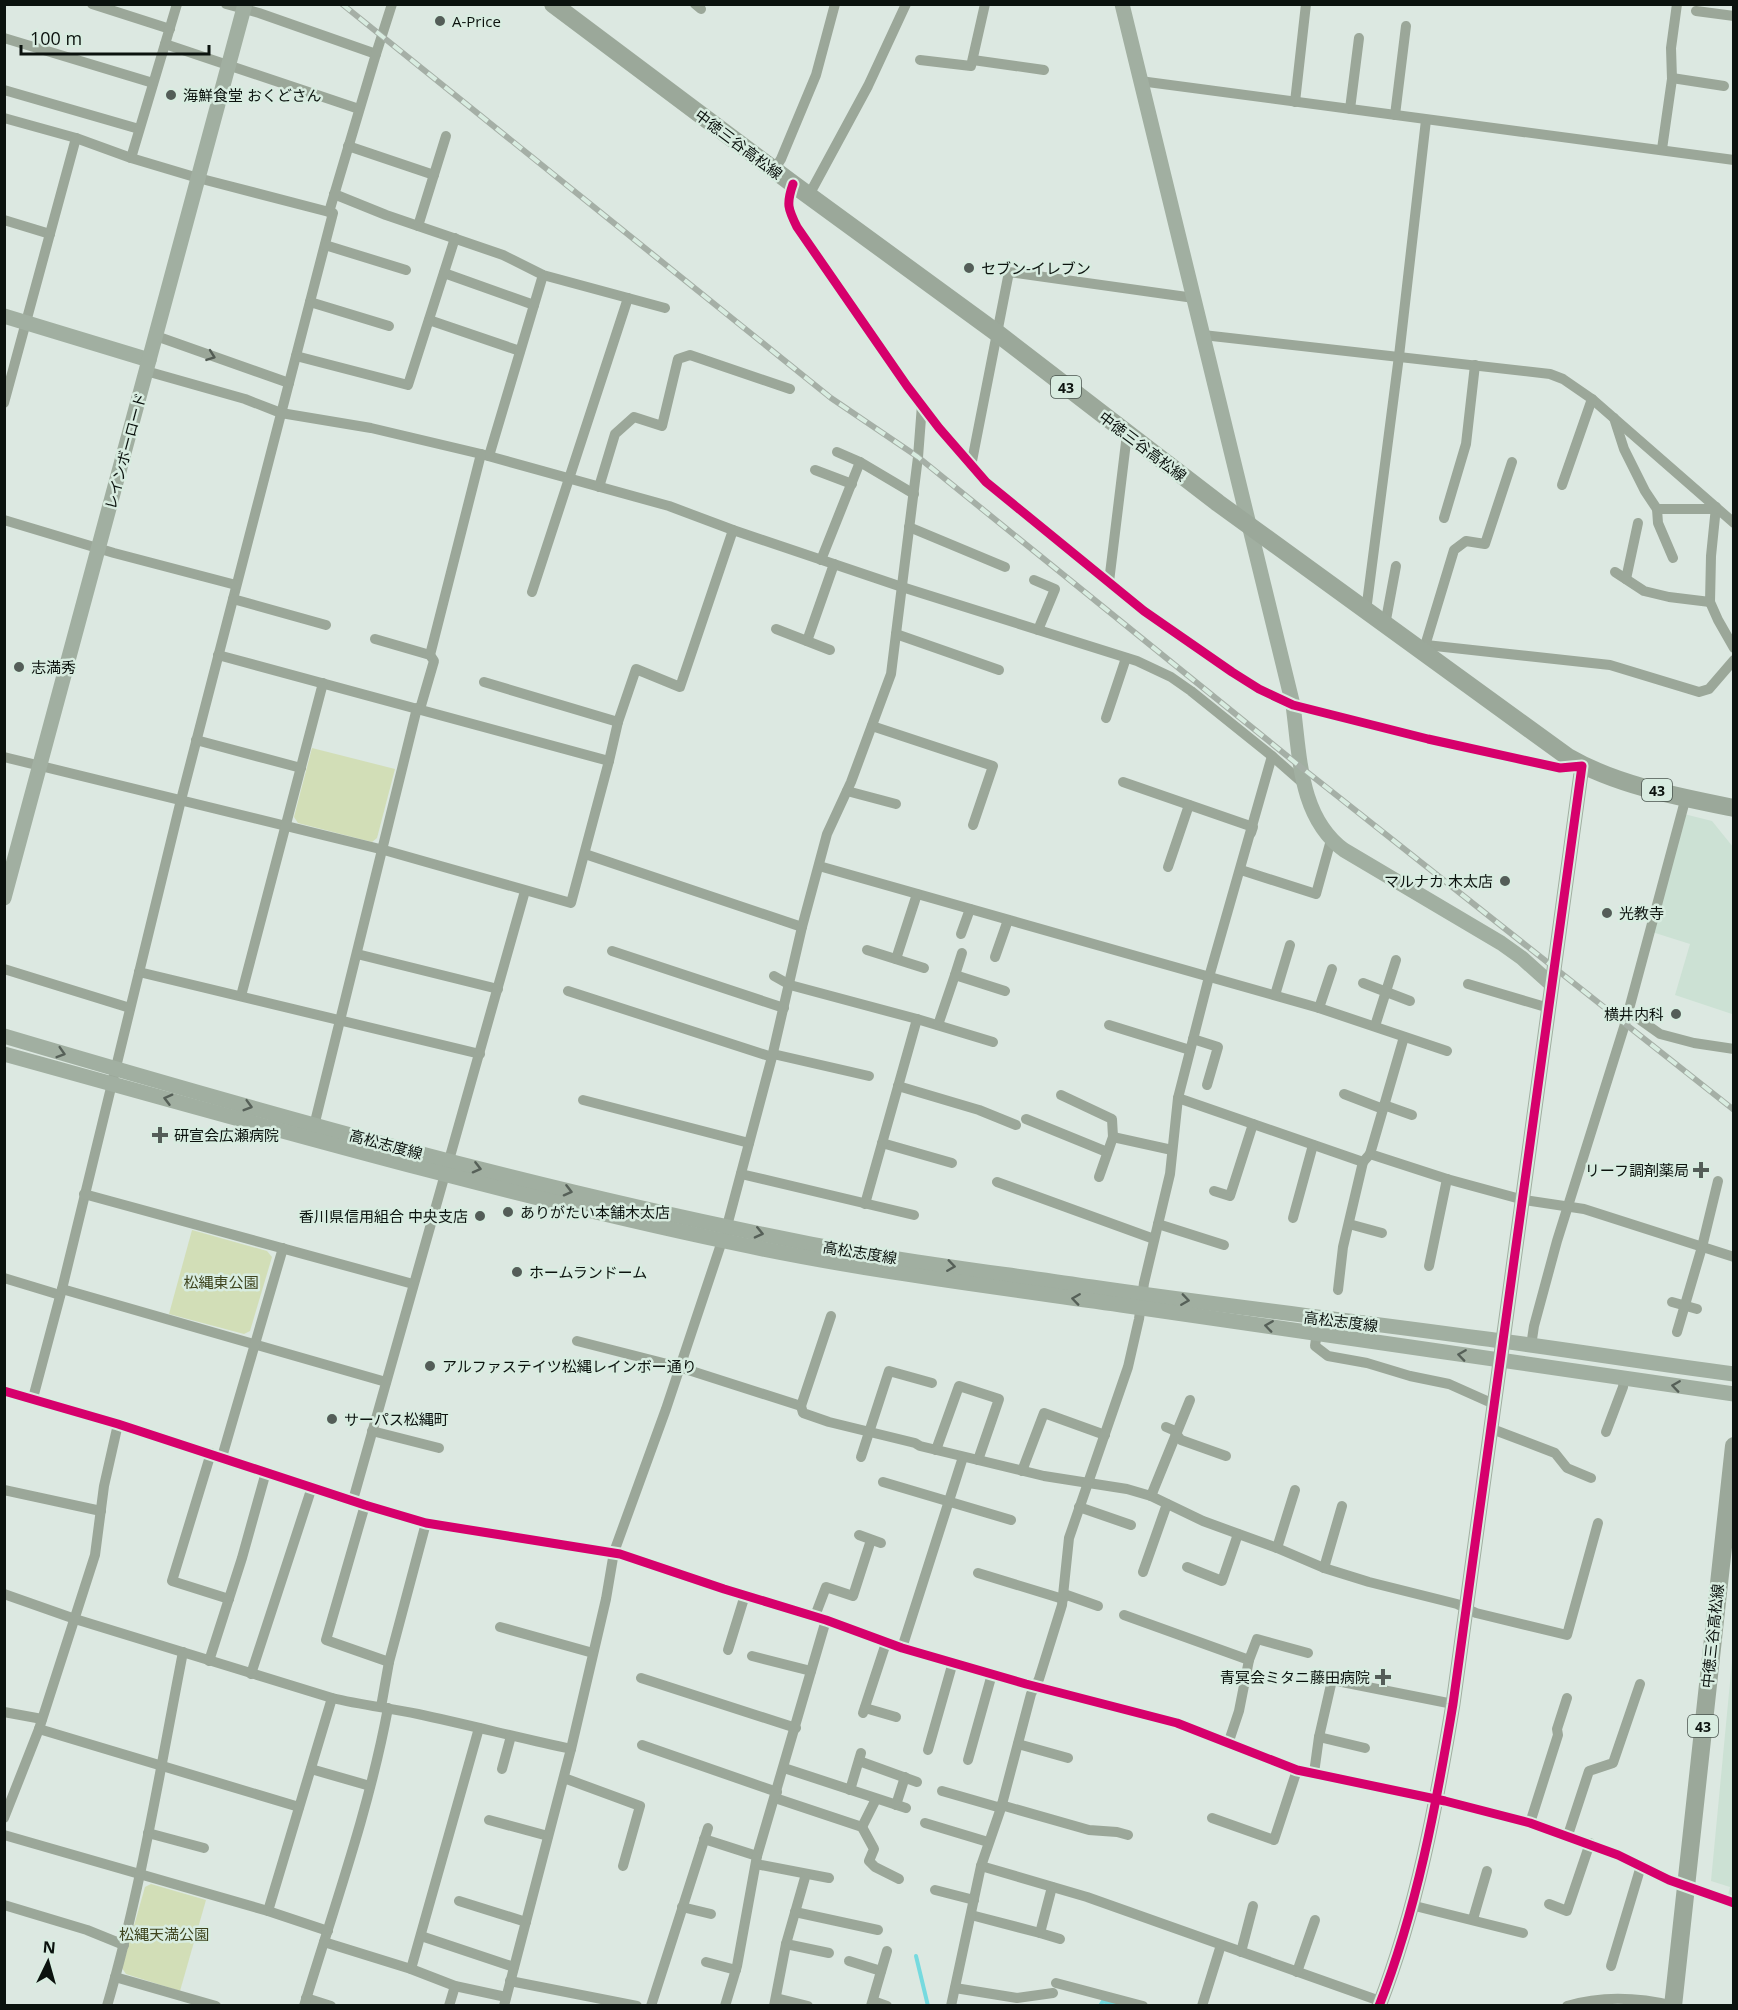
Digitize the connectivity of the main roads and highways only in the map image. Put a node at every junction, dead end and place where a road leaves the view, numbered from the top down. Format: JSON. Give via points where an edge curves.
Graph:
{"nodes":[{"id":1,"x":553,"y":4,"type":"edge"},
{"id":2,"x":1734,"y":808,"type":"edge"},
{"id":3,"x":1734,"y":1446,"type":"edge"},
{"id":4,"x":1731,"y":1485,"type":"edge"},
{"id":5,"x":1674,"y":2005,"type":"edge"}],
"edges":[{"from":1,"to":2,"type":"main road","name":"中徳三谷高松線","number":"43","via":[[997,333],[1218,503],[1568,757],[1582,766],[1641,786]]},
{"from":3,"to":4,"type":"main road","name":"中徳三谷高松線","number":"43"},
{"from":4,"to":5,"type":"main road","name":"中徳三谷高松線","number":"43"}]}
